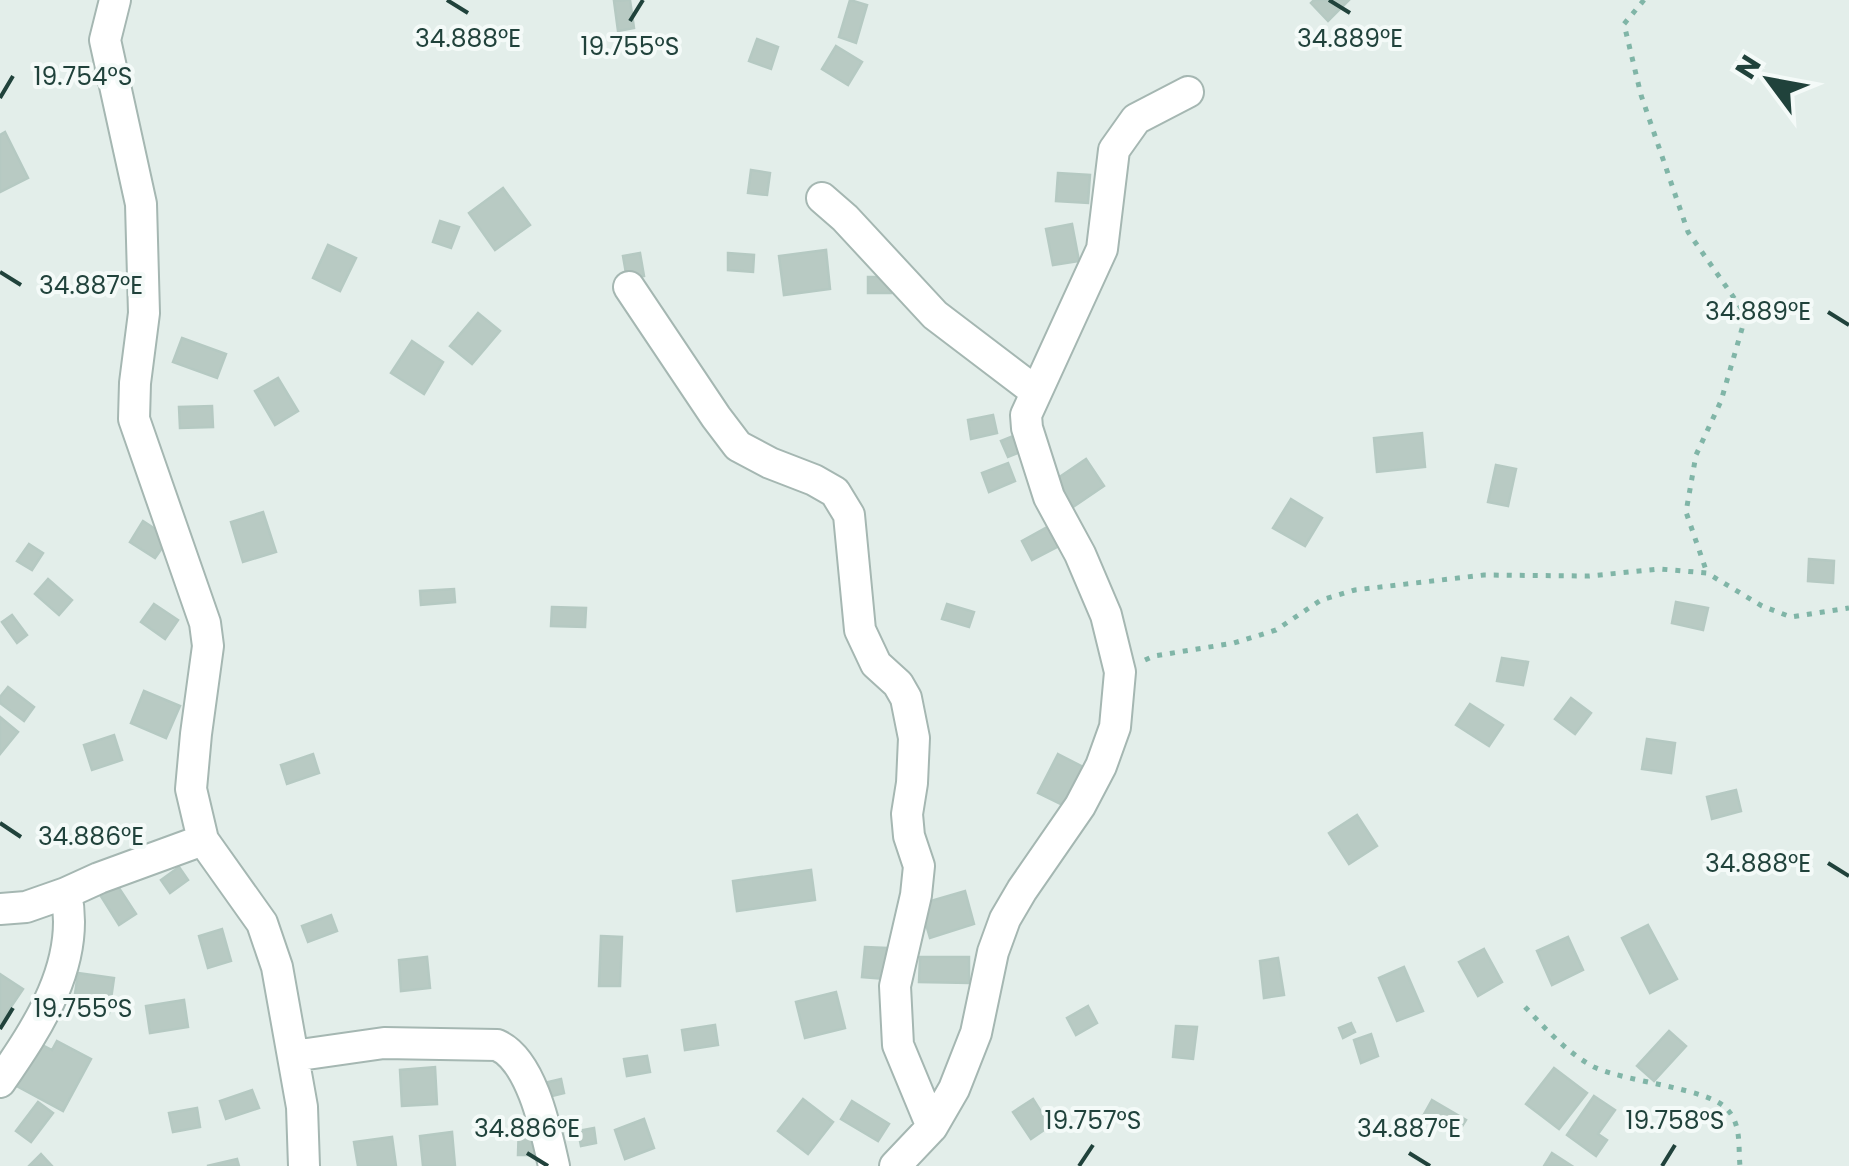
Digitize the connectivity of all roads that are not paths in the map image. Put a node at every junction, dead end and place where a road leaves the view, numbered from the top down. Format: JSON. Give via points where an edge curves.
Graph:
{"nodes":[{"id":1,"x":115,"y":0,"type":"edge"},
{"id":2,"x":1188,"y":92,"type":"dead end"},
{"id":3,"x":822,"y":198,"type":"dead end"},
{"id":4,"x":629,"y":287,"type":"dead end"},
{"id":5,"x":1035,"y":392,"type":"junction"},
{"id":6,"x":203,"y":840,"type":"junction"},
{"id":7,"x":66,"y":893,"type":"junction"},
{"id":8,"x":0,"y":909,"type":"edge"},
{"id":9,"x":293,"y":1056,"type":"junction"},
{"id":10,"x":0,"y":1082,"type":"edge"},
{"id":11,"x":932,"y":1127,"type":"junction"},
{"id":12,"x":304,"y":1166,"type":"edge"},
{"id":13,"x":554,"y":1166,"type":"edge"},
{"id":14,"x":895,"y":1166,"type":"edge"}],
"edges":[{"from":1,"to":6,"type":"street","via":[[105,40],[141,204],[144,313],[134,419],[208,646],[191,790]]},
{"from":2,"to":5,"type":"street","via":[[1136,118],[1114,150],[1102,249]]},
{"from":3,"to":5,"type":"street","via":[[934,315]]},
{"from":4,"to":11,"type":"street","via":[[738,446],[835,492],[849,515],[860,630],[876,664],[906,698],[914,738],[907,814],[919,866],[895,986],[898,1045]]},
{"from":5,"to":11,"type":"street","via":[[1026,428],[1049,497],[1106,615],[1120,672],[1115,727],[1080,806],[1005,919],[976,1033]]},
{"from":6,"to":7,"type":"street"},
{"from":6,"to":9,"type":"street","via":[[262,923]]},
{"from":7,"to":8,"type":"street"},
{"from":7,"to":10,"type":"street","via":[[65,959],[48,1008]]},
{"from":9,"to":12,"type":"street"},
{"from":9,"to":13,"type":"street","via":[[384,1043],[497,1045],[516,1059],[533,1093]]},
{"from":11,"to":14,"type":"street"}]}
